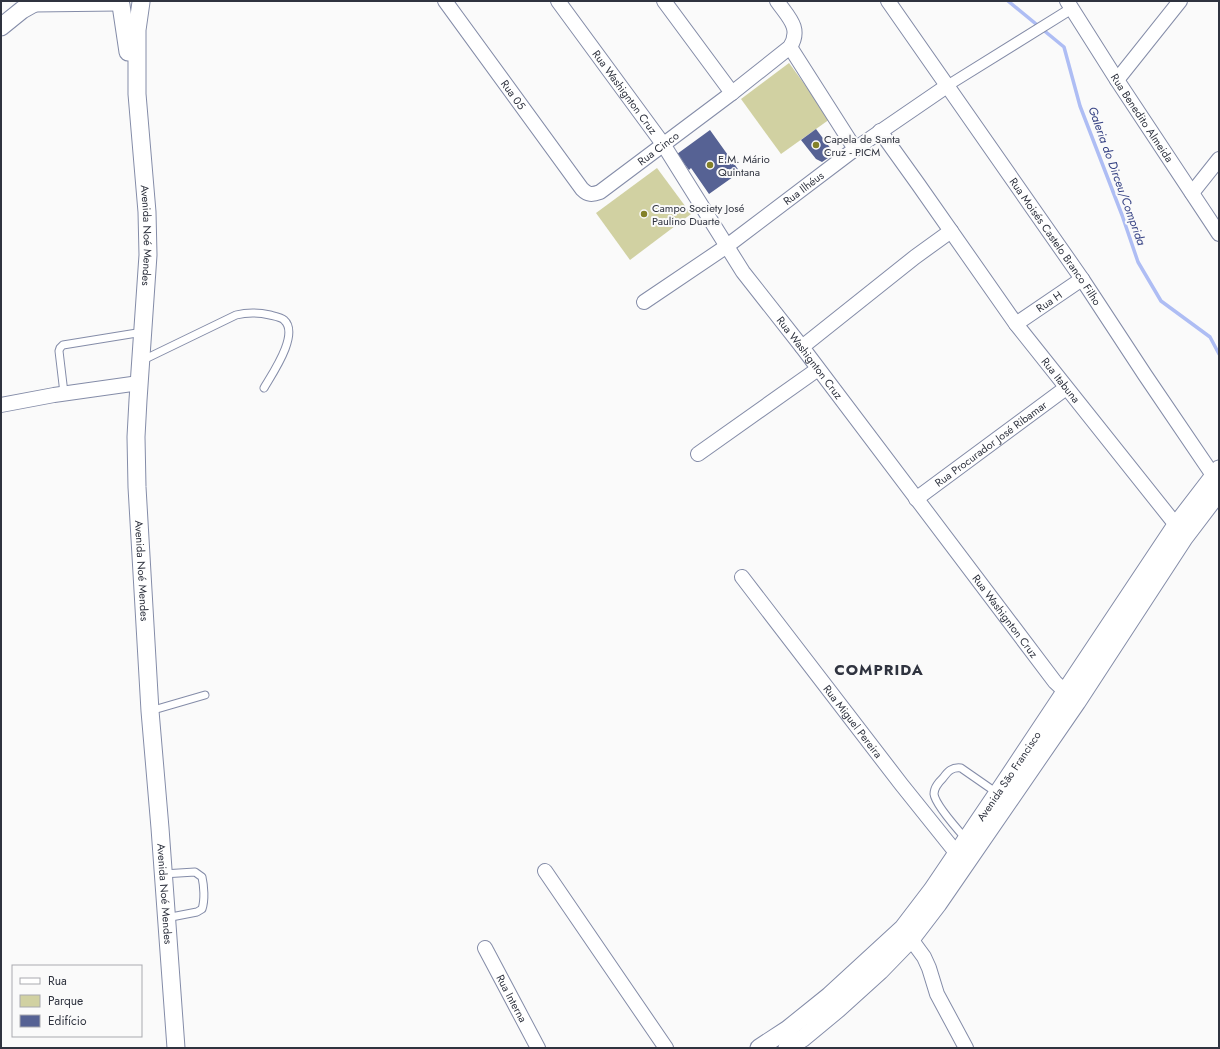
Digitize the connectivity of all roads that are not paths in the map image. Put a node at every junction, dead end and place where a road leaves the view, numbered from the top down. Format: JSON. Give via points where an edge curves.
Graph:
{"nodes":[{"id":1,"x":445,"y":1,"type":"edge"},
{"id":2,"x":558,"y":1,"type":"edge"},
{"id":3,"x":664,"y":1,"type":"edge"},
{"id":4,"x":777,"y":1,"type":"edge"},
{"id":5,"x":888,"y":1,"type":"edge"},
{"id":6,"x":1180,"y":1,"type":"edge"},
{"id":7,"x":43,"y":2,"type":"edge"},
{"id":8,"x":142,"y":2,"type":"edge"},
{"id":9,"x":119,"y":3,"type":"edge"},
{"id":10,"x":1066,"y":6,"type":"edge"},
{"id":11,"x":1,"y":27,"type":"edge"},
{"id":12,"x":790,"y":47,"type":"junction"},
{"id":13,"x":1117,"y":80,"type":"junction"},
{"id":14,"x":947,"y":86,"type":"junction"},
{"id":15,"x":732,"y":93,"type":"junction"},
{"id":16,"x":137,"y":94,"type":"junction"},
{"id":17,"x":880,"y":132,"type":"junction"},
{"id":18,"x":664,"y":144,"type":"junction"},
{"id":19,"x":855,"y":149,"type":"junction"},
{"id":20,"x":1219,"y":159,"type":"edge"},
{"id":21,"x":582,"y":189,"type":"joint"},
{"id":22,"x":1192,"y":193,"type":"junction"},
{"id":23,"x":951,"y":231,"type":"junction"},
{"id":24,"x":1219,"y":234,"type":"edge"},
{"id":25,"x":727,"y":246,"type":"junction"},
{"id":26,"x":1082,"y":279,"type":"junction"},
{"id":27,"x":644,"y":302,"type":"dead end"},
{"id":28,"x":1016,"y":324,"type":"junction"},
{"id":29,"x":143,"y":332,"type":"junction"},
{"id":30,"x":802,"y":347,"type":"junction"},
{"id":31,"x":141,"y":362,"type":"junction"},
{"id":32,"x":818,"y":369,"type":"junction"},
{"id":33,"x":139,"y":383,"type":"junction"},
{"id":34,"x":264,"y":388,"type":"dead end"},
{"id":35,"x":1066,"y":388,"type":"junction"},
{"id":36,"x":64,"y":394,"type":"junction"},
{"id":37,"x":1,"y":405,"type":"edge"},
{"id":38,"x":698,"y":454,"type":"dead end"},
{"id":39,"x":1217,"y":477,"type":"edge"},
{"id":40,"x":1219,"y":492,"type":"edge"},
{"id":41,"x":916,"y":499,"type":"junction"},
{"id":42,"x":1176,"y":525,"type":"junction"},
{"id":43,"x":742,"y":577,"type":"dead end"},
{"id":44,"x":205,"y":695,"type":"dead end"},
{"id":45,"x":1071,"y":697,"type":"junction"},
{"id":46,"x":150,"y":711,"type":"junction"},
{"id":47,"x":1005,"y":790,"type":"junction"},
{"id":48,"x":966,"y":839,"type":"junction"},
{"id":49,"x":961,"y":859,"type":"junction"},
{"id":50,"x":545,"y":871,"type":"dead end"},
{"id":51,"x":163,"y":874,"type":"junction"},
{"id":52,"x":166,"y":918,"type":"junction"},
{"id":53,"x":907,"y":933,"type":"junction"},
{"id":54,"x":485,"y":948,"type":"dead end"},
{"id":55,"x":176,"y":1048,"type":"edge"},
{"id":56,"x":538,"y":1048,"type":"edge"},
{"id":57,"x":666,"y":1048,"type":"edge"},
{"id":58,"x":759,"y":1048,"type":"edge"},
{"id":59,"x":787,"y":1048,"type":"edge"},
{"id":60,"x":966,"y":1048,"type":"edge"}],
"edges":[{"from":1,"to":21,"type":"street","name":"Rua 05"},
{"from":2,"to":18,"type":"street","name":"Rua Washignton Cruz"},
{"from":3,"to":15,"type":"street"},
{"from":4,"to":12,"type":"street","via":[[793,24],[796,34]]},
{"from":5,"to":14,"type":"street","name":"Rua Moisés Castelo Branco Filho"},
{"from":6,"to":13,"type":"street"},
{"from":7,"to":9,"type":"street"},
{"from":7,"to":11,"type":"street","via":[[11,18]]},
{"from":8,"to":9,"type":"street","via":[[132,7]]},
{"from":8,"to":16,"type":"street","name":"Avenida Noé Mendes","via":[[137,30]]},
{"from":9,"to":16,"type":"street","name":"Avenida Noé Mendes","via":[[130,73]]},
{"from":10,"to":13,"type":"street","name":"Rua Benedito Almeida"},
{"from":10,"to":14,"type":"street","name":"Rua Ilhéus","via":[[1045,24]]},
{"from":12,"to":15,"type":"street","name":"Rua Cinco"},
{"from":12,"to":19,"type":"street"},
{"from":13,"to":22,"type":"street","name":"Rua Benedito Almeida"},
{"from":14,"to":17,"type":"street","name":"Rua Ilhéus"},
{"from":14,"to":26,"type":"street","name":"Rua Moisés Castelo Branco Filho"},
{"from":15,"to":18,"type":"street","name":"Rua Cinco"},
{"from":16,"to":29,"type":"street","name":"Avenida Noé Mendes","via":[[147,212]]},
{"from":17,"to":19,"type":"street","name":"Rua Ilhéus"},
{"from":17,"to":23,"type":"street","name":"Rua Itabuna"},
{"from":18,"to":21,"type":"street","name":"Rua Cinco","via":[[600,192],[589,194]]},
{"from":18,"to":25,"type":"street","name":"Rua Washignton Cruz"},
{"from":19,"to":25,"type":"street","name":"Rua Ilhéus"},
{"from":20,"to":22,"type":"street"},
{"from":22,"to":24,"type":"street","name":"Rua Benedito Almeida"},
{"from":23,"to":28,"type":"street","name":"Rua Itabuna"},
{"from":23,"to":30,"type":"street"},
{"from":25,"to":27,"type":"street","name":"Rua Ilhéus"},
{"from":25,"to":30,"type":"street","name":"Rua Washignton Cruz","via":[[743,272]]},
{"from":26,"to":28,"type":"street","name":"Rua H"},
{"from":26,"to":39,"type":"street","name":"Rua Moisés Castelo Branco Filho","via":[[1144,375]]},
{"from":28,"to":35,"type":"street","name":"Rua Itabuna"},
{"from":29,"to":31,"type":"street","name":"Avenida Noé Mendes"},
{"from":29,"to":36,"type":"lane","via":[[63,345],[59,351]]},
{"from":30,"to":32,"type":"street","name":"Rua Washignton Cruz"},
{"from":31,"to":33,"type":"street","name":"Avenida Noé Mendes"},
{"from":31,"to":34,"type":"lane","via":[[236,315],[256,312],[284,319],[289,327],[286,348]]},
{"from":32,"to":38,"type":"street"},
{"from":32,"to":41,"type":"street","name":"Rua Washignton Cruz"},
{"from":33,"to":36,"type":"street"},
{"from":33,"to":46,"type":"street","name":"Avenida Noé Mendes","via":[[137,487]]},
{"from":35,"to":41,"type":"street","name":"Rua Procurador José Ribamar"},
{"from":35,"to":42,"type":"street","name":"Rua Itabuna"},
{"from":36,"to":37,"type":"street"},
{"from":39,"to":42,"type":"street","name":"Avenida São Francisco"},
{"from":40,"to":45,"type":"street","name":"Avenida São Francisco"},
{"from":41,"to":45,"type":"street","name":"Rua Washignton Cruz","via":[[1055,682]]},
{"from":42,"to":45,"type":"street","name":"Avenida São Francisco"},
{"from":43,"to":49,"type":"street","name":"Rua Miguel Pereira"},
{"from":44,"to":46,"type":"lane"},
{"from":45,"to":47,"type":"street","name":"Avenida São Francisco"},
{"from":46,"to":51,"type":"street","name":"Avenida Noé Mendes"},
{"from":47,"to":48,"type":"street","name":"Avenida São Francisco"},
{"from":47,"to":48,"type":"lane","via":[[955,767],[936,786],[936,801]]},
{"from":47,"to":49,"type":"street","name":"Avenida São Francisco"},
{"from":48,"to":49,"type":"street","name":"Avenida São Francisco"},
{"from":49,"to":53,"type":"street","name":"Avenida São Francisco","via":[[932,890]]},
{"from":50,"to":57,"type":"street"},
{"from":51,"to":52,"type":"street","name":"Avenida Noé Mendes"},
{"from":51,"to":52,"type":"lane","via":[[195,872],[202,877],[203,882],[202,909]]},
{"from":52,"to":55,"type":"street","name":"Avenida Noé Mendes"},
{"from":53,"to":58,"type":"street","name":"Avenida São Francisco","via":[[788,1029]]},
{"from":53,"to":59,"type":"street","name":"Avenida São Francisco","via":[[880,972],[803,1038]]},
{"from":53,"to":60,"type":"street","via":[[924,956],[937,994]]},
{"from":54,"to":56,"type":"street","name":"Rua Interna"}]}
